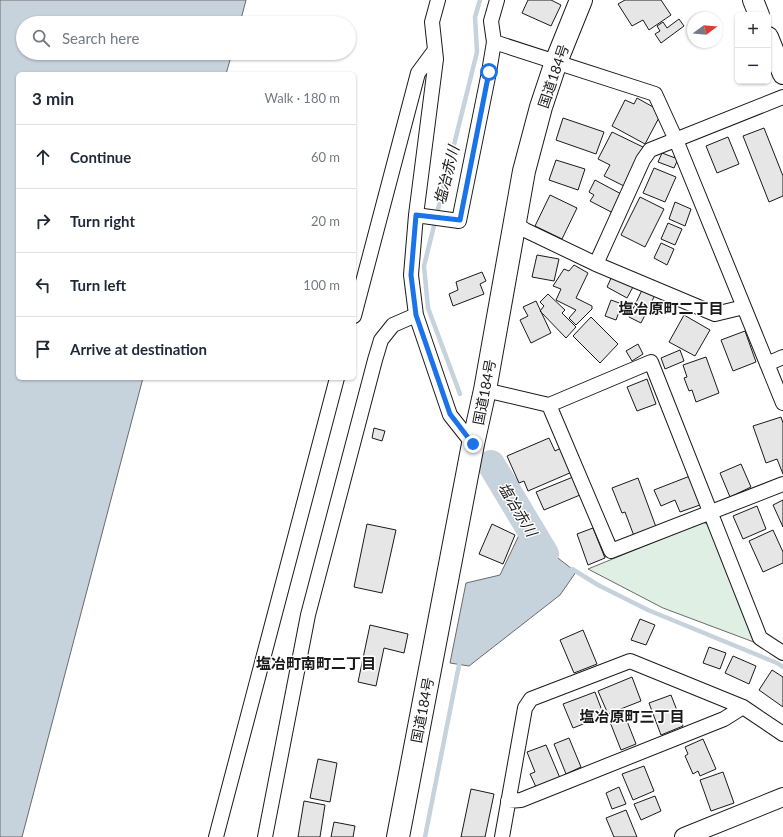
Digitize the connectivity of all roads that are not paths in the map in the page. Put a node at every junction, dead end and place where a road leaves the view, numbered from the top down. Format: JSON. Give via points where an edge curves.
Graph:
{"nodes":[{"id":1,"x":438,"y":0,"type":"edge"},
{"id":2,"x":497,"y":0,"type":"edge"},
{"id":3,"x":582,"y":0,"type":"edge"},
{"id":4,"x":753,"y":0,"type":"edge"},
{"id":5,"x":758,"y":12,"type":"edge"},
{"id":6,"x":494,"y":42,"type":"junction"},
{"id":7,"x":771,"y":44,"type":"edge"},
{"id":8,"x":435,"y":50,"type":"junction"},
{"id":9,"x":556,"y":62,"type":"junction"},
{"id":10,"x":783,"y":74,"type":"edge"},
{"id":11,"x":783,"y":97,"type":"edge"},
{"id":12,"x":676,"y":140,"type":"junction"},
{"id":13,"x":423,"y":216,"type":"junction"},
{"id":14,"x":514,"y":223,"type":"junction"},
{"id":15,"x":596,"y":264,"type":"junction"},
{"id":16,"x":744,"y":307,"type":"junction"},
{"id":17,"x":356,"y":308,"type":"edge"},
{"id":18,"x":416,"y":315,"type":"junction"},
{"id":19,"x":783,"y":357,"type":"edge"},
{"id":20,"x":767,"y":364,"type":"junction"},
{"id":21,"x":337,"y":380,"type":"edge"},
{"id":22,"x":485,"y":390,"type":"junction"},
{"id":23,"x":783,"y":403,"type":"edge"},
{"id":24,"x":549,"y":405,"type":"junction"},
{"id":25,"x":473,"y":444,"type":"junction"},
{"id":26,"x":783,"y":484,"type":"edge"},
{"id":27,"x":710,"y":512,"type":"junction"},
{"id":28,"x":783,"y":653,"type":"edge"},
{"id":29,"x":743,"y":707,"type":"junction"},
{"id":30,"x":783,"y":734,"type":"edge"},
{"id":31,"x":783,"y":797,"type":"edge"},
{"id":32,"x":508,"y":801,"type":"junction"},
{"id":33,"x":216,"y":837,"type":"edge"},
{"id":34,"x":265,"y":837,"type":"edge"},
{"id":35,"x":398,"y":837,"type":"edge"},
{"id":36,"x":502,"y":837,"type":"edge"},
{"id":37,"x":684,"y":837,"type":"edge"}],
"edges":[{"from":1,"to":8,"type":"street","via":[[432,22]]},
{"from":2,"to":6,"type":"street","via":[[491,21]]},
{"from":3,"to":9,"type":"highway","name":"国道184号"},
{"from":4,"to":5,"type":"main road"},
{"from":6,"to":9,"type":"street"},
{"from":6,"to":13,"type":"street","via":[[460,220]]},
{"from":7,"to":10,"type":"main road"},
{"from":8,"to":13,"type":"street"},
{"from":8,"to":17,"type":"street","via":[[418,73]]},
{"from":9,"to":12,"type":"street","via":[[655,94]]},
{"from":9,"to":14,"type":"highway","name":"国道184号","via":[[524,171]]},
{"from":11,"to":12,"type":"street"},
{"from":12,"to":15,"type":"street","via":[[650,150],[643,160]]},
{"from":12,"to":16,"type":"street"},
{"from":13,"to":18,"type":"street","via":[[411,275]]},
{"from":14,"to":15,"type":"street"},
{"from":14,"to":22,"type":"highway","name":"国道184号"},
{"from":15,"to":16,"type":"street","via":[[715,314]]},
{"from":16,"to":20,"type":"street"},
{"from":18,"to":25,"type":"street","via":[[450,414]]},
{"from":18,"to":34,"type":"street","via":[[393,325],[381,340],[375,360],[308,615]]},
{"from":19,"to":20,"type":"street"},
{"from":20,"to":23,"type":"street"},
{"from":21,"to":33,"type":"street"},
{"from":22,"to":24,"type":"street"},
{"from":22,"to":25,"type":"highway","name":"国道184号"},
{"from":24,"to":27,"type":"street","via":[[611,551]]},
{"from":24,"to":27,"type":"street","via":[[651,362]]},
{"from":25,"to":35,"type":"highway","name":"国道184号"},
{"from":26,"to":27,"type":"street"},
{"from":27,"to":28,"type":"street","via":[[760,638]]},
{"from":29,"to":30,"type":"street"},
{"from":29,"to":32,"type":"street","via":[[724,719],[521,800]]},
{"from":29,"to":32,"type":"street","via":[[630,661],[531,700],[525,708]]},
{"from":31,"to":37,"type":"street"},
{"from":32,"to":36,"type":"street"}]}
